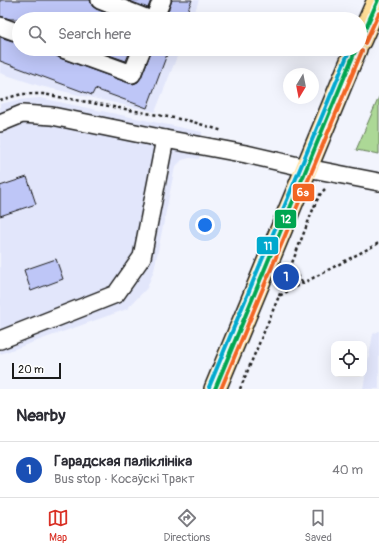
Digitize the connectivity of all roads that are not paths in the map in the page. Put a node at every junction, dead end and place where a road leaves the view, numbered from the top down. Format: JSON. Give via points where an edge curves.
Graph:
{"nodes":[{"id":1,"x":100,"y":0,"type":"edge"},
{"id":2,"x":162,"y":0,"type":"edge"},
{"id":3,"x":378,"y":0,"type":"edge"},
{"id":4,"x":130,"y":12,"type":"edge"},
{"id":5,"x":157,"y":12,"type":"edge"},
{"id":6,"x":367,"y":24,"type":"edge"},
{"id":7,"x":0,"y":26,"type":"edge"},
{"id":8,"x":12,"y":30,"type":"edge"},
{"id":9,"x":82,"y":56,"type":"edge"},
{"id":10,"x":139,"y":56,"type":"edge"},
{"id":11,"x":353,"y":56,"type":"edge"},
{"id":12,"x":0,"y":123,"type":"edge"},
{"id":13,"x":164,"y":139,"type":"junction"},
{"id":14,"x":307,"y":168,"type":"junction"},
{"id":15,"x":379,"y":182,"type":"edge"},
{"id":16,"x":0,"y":340,"type":"edge"},
{"id":17,"x":215,"y":389,"type":"edge"}],
"edges":[{"from":1,"to":4,"type":"street"},
{"from":2,"to":5,"type":"street"},
{"from":3,"to":6,"type":"main road"},
{"from":7,"to":8,"type":"street"},
{"from":9,"to":10,"type":"street","via":[[132,74]]},
{"from":11,"to":14,"type":"main road"},
{"from":12,"to":13,"type":"street","via":[[22,114],[52,116]]},
{"from":13,"to":14,"type":"street"},
{"from":13,"to":16,"type":"street","via":[[142,257],[116,294]]},
{"from":14,"to":15,"type":"street"},
{"from":14,"to":17,"type":"main road"}]}
